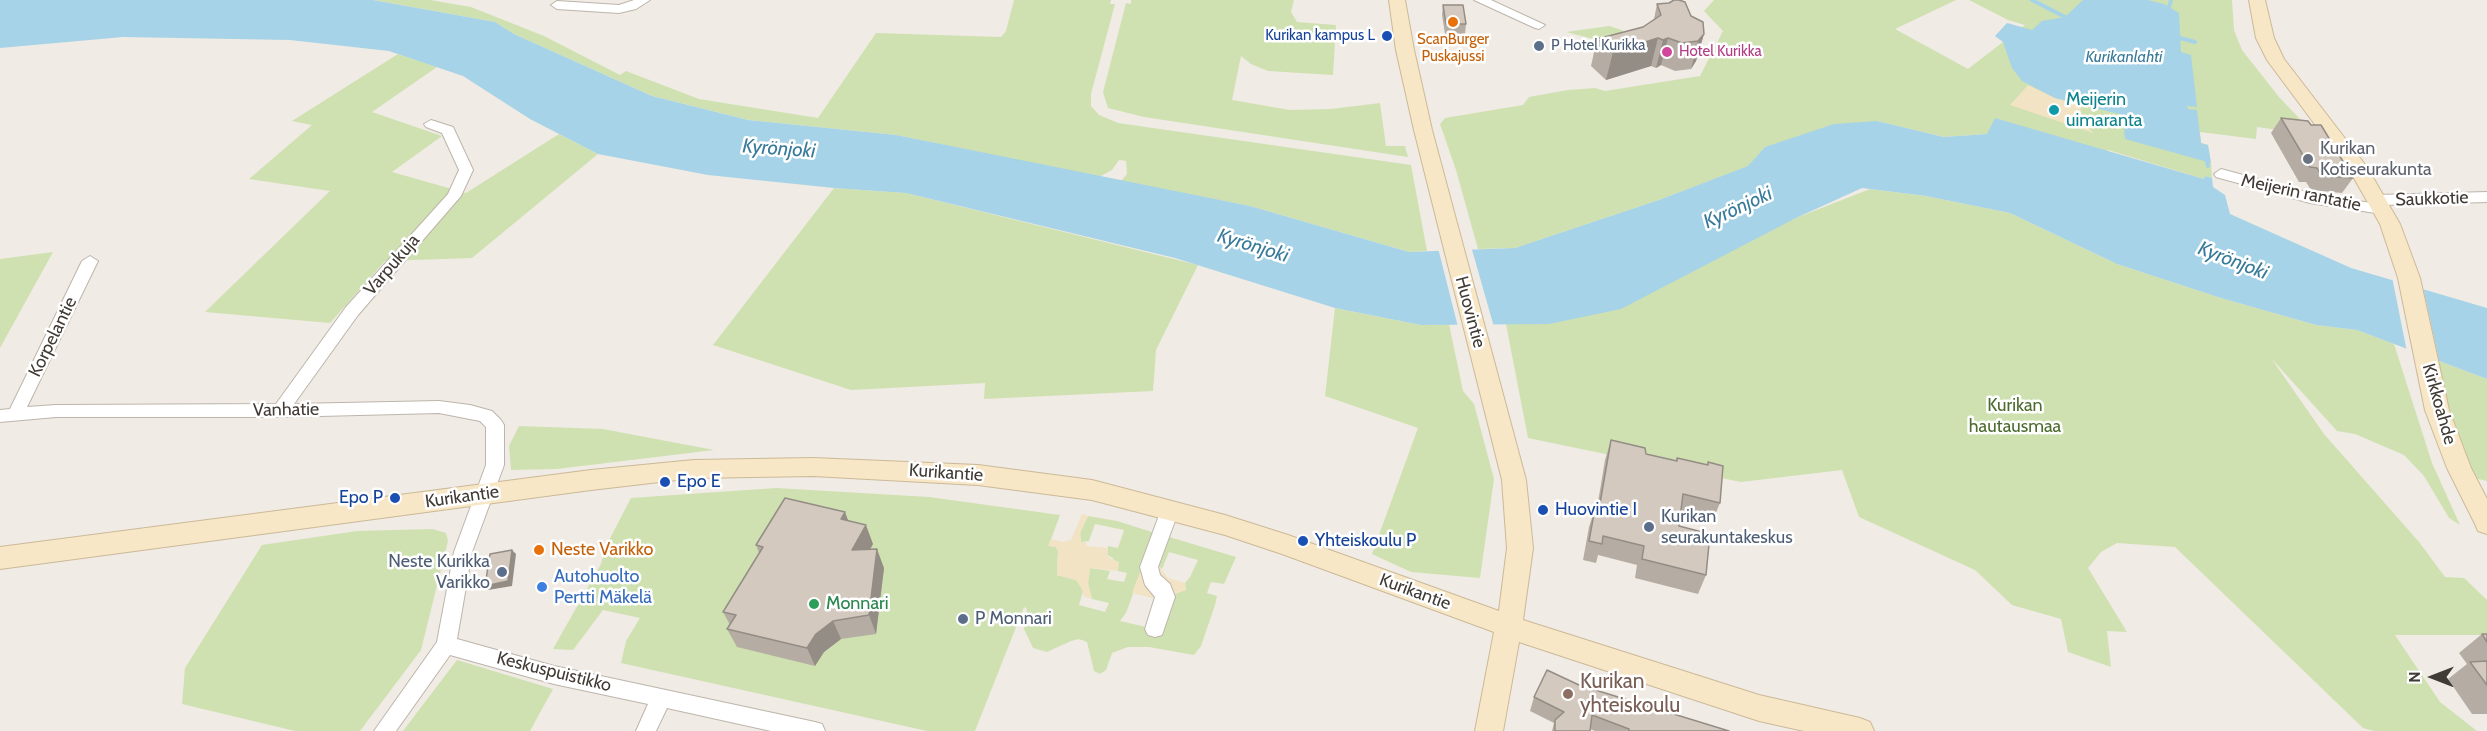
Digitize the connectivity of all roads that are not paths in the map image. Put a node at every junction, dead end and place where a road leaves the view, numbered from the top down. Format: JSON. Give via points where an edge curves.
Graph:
{"nodes":[{"id":1,"x":644,"y":0,"type":"edge"},
{"id":2,"x":1397,"y":0,"type":"edge"},
{"id":3,"x":1480,"y":0,"type":"edge"},
{"id":4,"x":2257,"y":0,"type":"edge"},
{"id":5,"x":557,"y":4,"type":"dead end"},
{"id":6,"x":1539,"y":25,"type":"dead end"},
{"id":7,"x":431,"y":124,"type":"dead end"},
{"id":8,"x":2221,"y":174,"type":"dead end"},
{"id":9,"x":2487,"y":197,"type":"edge"},
{"id":10,"x":2380,"y":204,"type":"junction"},
{"id":11,"x":90,"y":261,"type":"dead end"},
{"id":12,"x":280,"y":411,"type":"junction"},
{"id":13,"x":8,"y":414,"type":"edge"},
{"id":14,"x":483,"y":495,"type":"junction"},
{"id":15,"x":1170,"y":510,"type":"junction"},
{"id":16,"x":2487,"y":524,"type":"edge"},
{"id":17,"x":0,"y":558,"type":"edge"},
{"id":18,"x":1509,"y":626,"type":"junction"},
{"id":19,"x":1155,"y":629,"type":"dead end"},
{"id":20,"x":446,"y":645,"type":"junction"},
{"id":21,"x":661,"y":698,"type":"junction"},
{"id":22,"x":384,"y":731,"type":"edge"},
{"id":23,"x":646,"y":731,"type":"edge"},
{"id":24,"x":815,"y":731,"type":"edge"},
{"id":25,"x":1489,"y":731,"type":"edge"},
{"id":26,"x":1860,"y":731,"type":"edge"}],
"edges":[{"from":1,"to":5,"type":"street","via":[[619,9]]},
{"from":2,"to":18,"type":"main road","name":"Huovintie","via":[[1423,130],[1514,480],[1520,548]]},
{"from":3,"to":6,"type":"street"},
{"from":4,"to":10,"type":"main road","name":"Kirkkoahde","via":[[2265,38],[2276,60],[2360,171]]},
{"from":7,"to":12,"type":"street","name":"Varpukuja","via":[[448,130],[466,170],[454,196],[352,311]]},
{"from":8,"to":10,"type":"street","name":"Meijerin rantatie","via":[[2310,198]]},
{"from":9,"to":10,"type":"street","name":"Saukkotie"},
{"from":10,"to":16,"type":"main road","name":"Kirkkoahde","via":[[2409,278],[2437,410]]},
{"from":11,"to":13,"type":"street","name":"Korpelantie"},
{"from":12,"to":13,"type":"street","name":"Vanhatie"},
{"from":12,"to":14,"type":"street","name":"Vanhatie","via":[[439,407],[486,416],[495,425],[496,443],[495,465]]},
{"from":14,"to":15,"type":"main road","name":"Kurikantie","via":[[694,469],[813,467],[921,471],[1040,482],[1116,495]]},
{"from":14,"to":17,"type":"main road","name":"Kurikantie"},
{"from":14,"to":20,"type":"street","via":[[463,552]]},
{"from":15,"to":18,"type":"main road","name":"Kurikantie","via":[[1288,545]]},
{"from":15,"to":19,"type":"street","via":[[1149,567],[1165,597]]},
{"from":18,"to":25,"type":"main road","name":"Huovintie"},
{"from":18,"to":26,"type":"main road","name":"Kurikantie","via":[[1759,708]]},
{"from":20,"to":21,"type":"street","name":"Keskuspuistikko","via":[[554,675]]},
{"from":20,"to":22,"type":"street"},
{"from":21,"to":23,"type":"street"},
{"from":21,"to":24,"type":"street","name":"Keskuspuistikko"}]}
